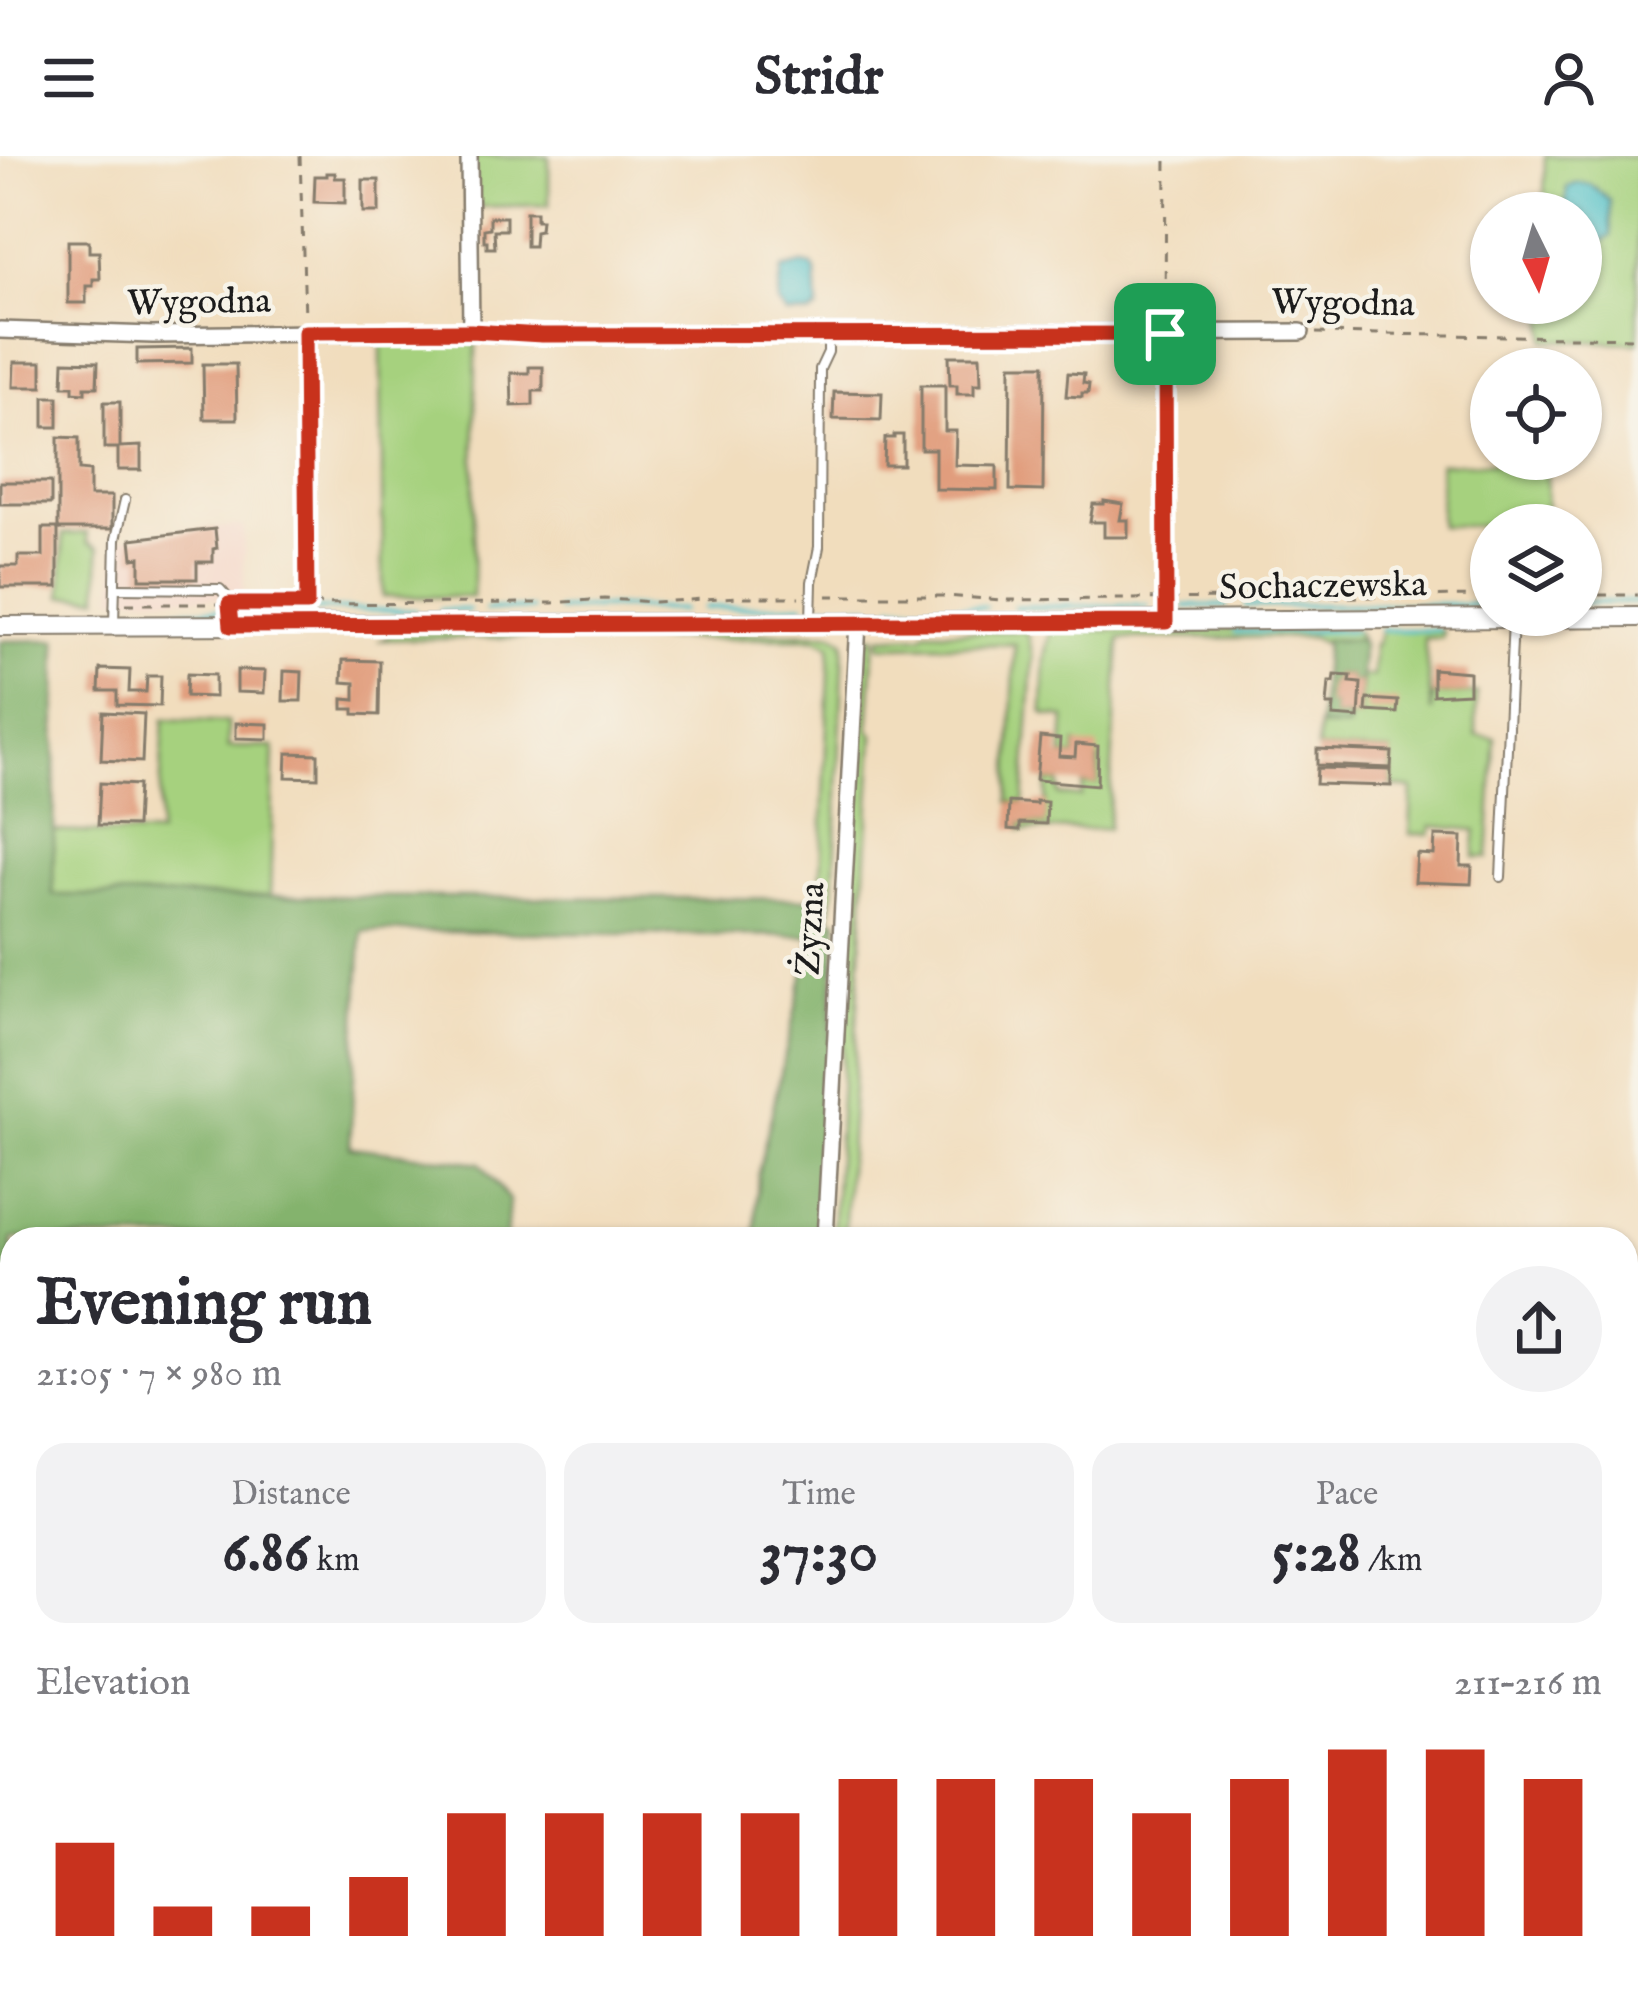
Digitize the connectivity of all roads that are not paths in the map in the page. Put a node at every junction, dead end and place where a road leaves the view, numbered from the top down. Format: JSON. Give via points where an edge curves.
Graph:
{"nodes":[{"id":1,"x":470,"y":156,"type":"edge"},
{"id":2,"x":0,"y":330,"type":"edge"},
{"id":3,"x":471,"y":331,"type":"junction"},
{"id":4,"x":1301,"y":332,"type":"road end"},
{"id":5,"x":827,"y":334,"type":"junction"},
{"id":6,"x":125,"y":500,"type":"dead end"},
{"id":7,"x":115,"y":588,"type":"junction"},
{"id":8,"x":1602,"y":617,"type":"edge"},
{"id":9,"x":1638,"y":617,"type":"edge"},
{"id":10,"x":1470,"y":618,"type":"edge"},
{"id":11,"x":858,"y":622,"type":"junction"},
{"id":12,"x":811,"y":623,"type":"junction"},
{"id":13,"x":0,"y":626,"type":"edge"},
{"id":14,"x":231,"y":626,"type":"junction"},
{"id":15,"x":113,"y":627,"type":"junction"},
{"id":16,"x":1512,"y":636,"type":"edge"},
{"id":17,"x":1501,"y":877,"type":"dead end"},
{"id":18,"x":825,"y":1227,"type":"edge"}],
"edges":[{"from":1,"to":3,"type":"street"},
{"from":2,"to":3,"type":"street","name":"Wygodna"},
{"from":3,"to":5,"type":"street","name":"Wygodna"},
{"from":4,"to":5,"type":"street","name":"Wygodna"},
{"from":5,"to":12,"type":"lane"},
{"from":6,"to":7,"type":"lane"},
{"from":7,"to":14,"type":"lane","via":[[220,589]]},
{"from":7,"to":15,"type":"lane"},
{"from":8,"to":9,"type":"street","name":"Sochaczewska"},
{"from":10,"to":11,"type":"street","name":"Sochaczewska"},
{"from":11,"to":12,"type":"street","name":"Sochaczewska"},
{"from":11,"to":18,"type":"street","name":"Żyzna"},
{"from":12,"to":14,"type":"street","name":"Sochaczewska"},
{"from":13,"to":15,"type":"street","name":"Sochaczewska"},
{"from":14,"to":15,"type":"street","name":"Sochaczewska"},
{"from":16,"to":17,"type":"lane"}]}
